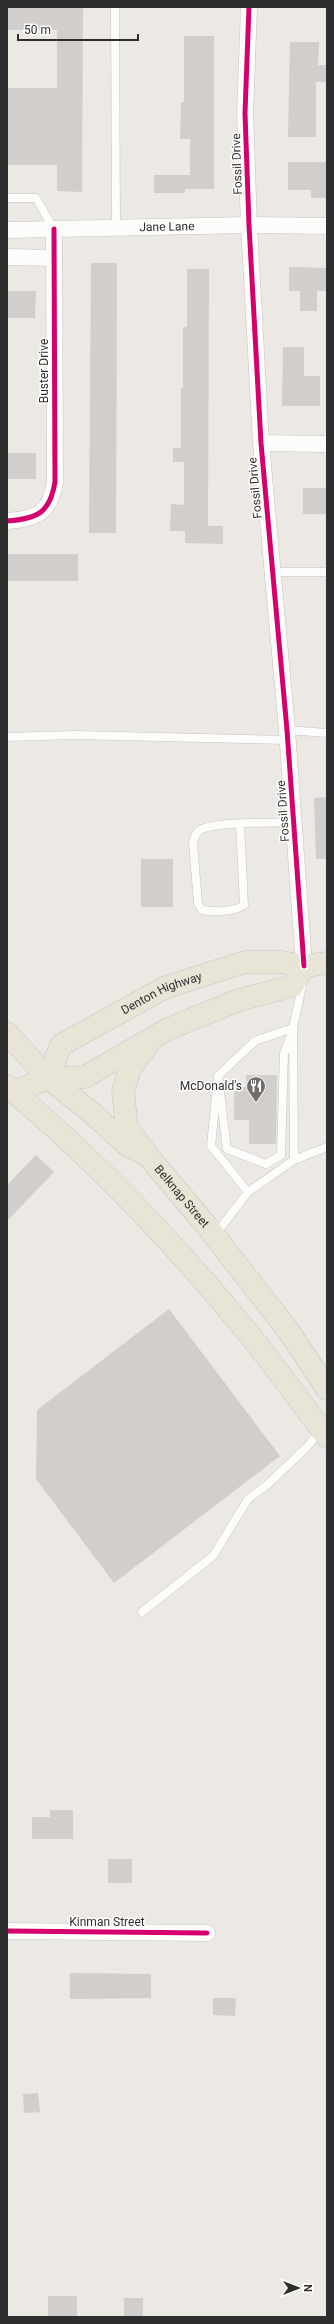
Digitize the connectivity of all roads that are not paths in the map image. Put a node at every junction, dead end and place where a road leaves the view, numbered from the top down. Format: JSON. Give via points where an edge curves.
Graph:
{"nodes":[{"id":1,"x":115,"y":7,"type":"edge"},
{"id":2,"x":249,"y":7,"type":"edge"},
{"id":3,"x":7,"y":198,"type":"edge"},
{"id":4,"x":249,"y":225,"type":"junction"},
{"id":5,"x":327,"y":226,"type":"edge"},
{"id":6,"x":116,"y":228,"type":"junction"},
{"id":7,"x":54,"y":229,"type":"junction"},
{"id":8,"x":7,"y":230,"type":"edge"},
{"id":9,"x":54,"y":252,"type":"junction"},
{"id":10,"x":7,"y":257,"type":"edge"},
{"id":11,"x":261,"y":443,"type":"junction"},
{"id":12,"x":327,"y":444,"type":"edge"},
{"id":13,"x":7,"y":521,"type":"edge"},
{"id":14,"x":273,"y":572,"type":"junction"},
{"id":15,"x":327,"y":572,"type":"edge"},
{"id":16,"x":327,"y":733,"type":"edge"},
{"id":17,"x":287,"y":735,"type":"junction"},
{"id":18,"x":7,"y":737,"type":"edge"},
{"id":19,"x":294,"y":822,"type":"junction"},
{"id":20,"x":240,"y":824,"type":"junction"},
{"id":21,"x":327,"y":963,"type":"edge"},
{"id":22,"x":304,"y":966,"type":"junction"},
{"id":23,"x":293,"y":1028,"type":"junction"},
{"id":24,"x":7,"y":1033,"type":"edge"},
{"id":25,"x":153,"y":1038,"type":"junction"},
{"id":26,"x":218,"y":1076,"type":"junction"},
{"id":27,"x":48,"y":1078,"type":"junction"},
{"id":28,"x":9,"y":1091,"type":"edge"},
{"id":29,"x":327,"y":1147,"type":"edge"},
{"id":30,"x":147,"y":1155,"type":"junction"},
{"id":31,"x":294,"y":1160,"type":"junction"},
{"id":32,"x":248,"y":1192,"type":"junction"},
{"id":33,"x":214,"y":1236,"type":"junction"},
{"id":34,"x":327,"y":1389,"type":"edge"},
{"id":35,"x":324,"y":1433,"type":"edge"},
{"id":36,"x":142,"y":1612,"type":"dead end"},
{"id":37,"x":7,"y":1931,"type":"edge"},
{"id":38,"x":207,"y":1933,"type":"dead end"}],
"edges":[{"from":1,"to":6,"type":"lane"},
{"from":2,"to":4,"type":"street","name":"Fossil Drive","via":[[246,113]]},
{"from":3,"to":7,"type":"lane","via":[[36,198]]},
{"from":4,"to":5,"type":"street","name":"Jane Lane"},
{"from":4,"to":6,"type":"street","name":"Jane Lane"},
{"from":4,"to":11,"type":"street","name":"Fossil Drive"},
{"from":6,"to":7,"type":"street","name":"Jane Lane"},
{"from":7,"to":8,"type":"street","name":"Jane Lane"},
{"from":7,"to":9,"type":"street","name":"Buster Drive"},
{"from":9,"to":10,"type":"street"},
{"from":9,"to":13,"type":"street","name":"Buster Drive","via":[[55,482],[52,499],[35,517]]},
{"from":11,"to":12,"type":"street"},
{"from":11,"to":14,"type":"street","name":"Fossil Drive"},
{"from":14,"to":15,"type":"lane"},
{"from":14,"to":17,"type":"street","name":"Fossil Drive"},
{"from":16,"to":17,"type":"lane"},
{"from":17,"to":18,"type":"lane"},
{"from":17,"to":19,"type":"street","name":"Fossil Drive"},
{"from":19,"to":20,"type":"lane"},
{"from":19,"to":22,"type":"street","name":"Fossil Drive"},
{"from":20,"to":20,"type":"lane","via":[[202,828],[195,834],[193,843],[198,903],[202,910],[237,909],[244,905]]},
{"from":21,"to":22,"type":"main road","name":"Denton Highway"},
{"from":22,"to":23,"type":"lane"},
{"from":22,"to":25,"type":"main road","via":[[292,986],[239,1000],[168,1029]]},
{"from":22,"to":27,"type":"main road","name":"Denton Highway","via":[[282,962],[245,962],[164,988],[61,1045]]},
{"from":23,"to":26,"type":"lane","via":[[254,1041]]},
{"from":23,"to":26,"type":"lane","via":[[284,1054],[281,1155],[266,1164],[227,1149]]},
{"from":23,"to":31,"type":"lane"},
{"from":24,"to":27,"type":"main road","name":"Belknap Street"},
{"from":25,"to":27,"type":"main road","via":[[85,1077]]},
{"from":25,"to":30,"type":"main road","via":[[130,1069],[123,1091],[127,1128]]},
{"from":26,"to":32,"type":"lane","via":[[211,1146]]},
{"from":27,"to":28,"type":"main road"},
{"from":27,"to":30,"type":"main road","name":"Belknap Street","via":[[127,1145]]},
{"from":28,"to":35,"type":"main road","via":[[68,1141],[173,1248],[252,1338]]},
{"from":29,"to":31,"type":"lane"},
{"from":30,"to":33,"type":"main road","name":"Belknap Street"},
{"from":31,"to":32,"type":"lane"},
{"from":32,"to":33,"type":"lane"},
{"from":33,"to":34,"type":"main road","name":"Belknap Street","via":[[287,1329]]},
{"from":35,"to":36,"type":"lane","via":[[248,1499],[213,1556]]},
{"from":37,"to":38,"type":"street","name":"Kinman Street"}]}
